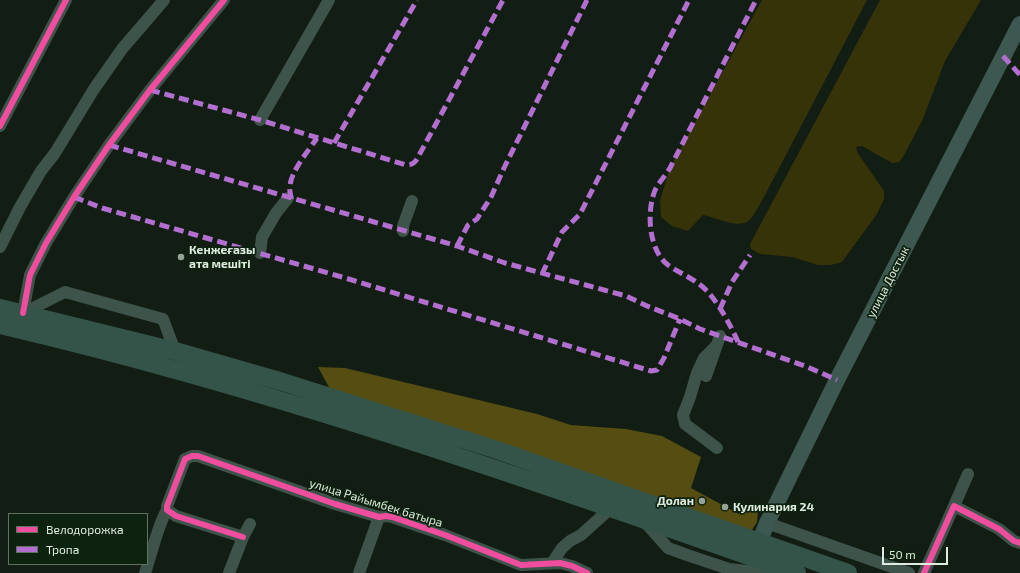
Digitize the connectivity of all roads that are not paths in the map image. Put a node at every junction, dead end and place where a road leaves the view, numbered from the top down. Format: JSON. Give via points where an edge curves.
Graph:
{"nodes":[{"id":1,"x":66,"y":0,"type":"edge"},
{"id":2,"x":224,"y":0,"type":"edge"},
{"id":3,"x":328,"y":0,"type":"edge"},
{"id":4,"x":158,"y":2,"type":"edge"},
{"id":5,"x":1020,"y":24,"type":"edge"},
{"id":6,"x":260,"y":120,"type":"dead end"},
{"id":7,"x":0,"y":126,"type":"edge"},
{"id":8,"x":288,"y":198,"type":"dead end"},
{"id":9,"x":412,"y":201,"type":"dead end"},
{"id":10,"x":12,"y":222,"type":"junction"},
{"id":11,"x":0,"y":230,"type":"edge"},
{"id":12,"x":403,"y":231,"type":"dead end"},
{"id":13,"x":0,"y":247,"type":"edge"},
{"id":14,"x":260,"y":253,"type":"dead end"},
{"id":15,"x":0,"y":308,"type":"edge"},
{"id":16,"x":23,"y":313,"type":"junction"},
{"id":17,"x":0,"y":326,"type":"edge"},
{"id":18,"x":175,"y":351,"type":"junction"},
{"id":19,"x":706,"y":376,"type":"dead end"},
{"id":20,"x":717,"y":448,"type":"dead end"},
{"id":21,"x":968,"y":474,"type":"dead end"},
{"id":22,"x":954,"y":506,"type":"junction"},
{"id":23,"x":611,"y":508,"type":"junction"},
{"id":24,"x":167,"y":510,"type":"junction"},
{"id":25,"x":379,"y":518,"type":"junction"},
{"id":26,"x":767,"y":522,"type":"junction"},
{"id":27,"x":250,"y":524,"type":"dead end"},
{"id":28,"x":243,"y":537,"type":"junction"},
{"id":29,"x":760,"y":543,"type":"junction"},
{"id":30,"x":1020,"y":543,"type":"edge"},
{"id":31,"x":552,"y":563,"type":"junction"},
{"id":32,"x":148,"y":564,"type":"edge"},
{"id":33,"x":519,"y":569,"type":"edge"},
{"id":34,"x":229,"y":573,"type":"edge"},
{"id":35,"x":359,"y":573,"type":"edge"},
{"id":36,"x":587,"y":573,"type":"edge"},
{"id":37,"x":797,"y":573,"type":"edge"},
{"id":38,"x":848,"y":573,"type":"edge"},
{"id":39,"x":909,"y":573,"type":"edge"},
{"id":40,"x":924,"y":573,"type":"edge"}],
"edges":[{"from":1,"to":7,"type":"street"},
{"from":2,"to":16,"type":"street","via":[[150,90],[74,197],[30,275]]},
{"from":3,"to":6,"type":"street"},
{"from":4,"to":10,"type":"street","via":[[94,89],[41,171]]},
{"from":5,"to":26,"type":"main road","name":"улица Достык"},
{"from":8,"to":14,"type":"street","via":[[262,237]]},
{"from":9,"to":12,"type":"street"},
{"from":10,"to":11,"type":"street"},
{"from":10,"to":13,"type":"street"},
{"from":15,"to":16,"type":"highway"},
{"from":16,"to":18,"type":"highway"},
{"from":16,"to":18,"type":"street","via":[[65,292],[162,319]]},
{"from":17,"to":23,"type":"highway","via":[[78,343],[274,398]]},
{"from":18,"to":29,"type":"highway","via":[[283,382],[490,448]]},
{"from":19,"to":20,"type":"street","via":[[719,340],[704,358],[683,415],[685,424]]},
{"from":21,"to":22,"type":"street"},
{"from":22,"to":30,"type":"street"},
{"from":22,"to":40,"type":"street"},
{"from":23,"to":31,"type":"street","via":[[582,535],[562,548]]},
{"from":23,"to":37,"type":"highway"},
{"from":24,"to":25,"type":"street","name":"улица Райымбек батыра","via":[[185,459],[192,456]]},
{"from":24,"to":28,"type":"street","via":[[176,516]]},
{"from":24,"to":32,"type":"street"},
{"from":25,"to":33,"type":"street","name":"улица Райымбек батыра","via":[[392,517],[445,535]]},
{"from":25,"to":35,"type":"street"},
{"from":26,"to":29,"type":"main road","name":"улица Достык"},
{"from":26,"to":39,"type":"street"},
{"from":27,"to":28,"type":"street"},
{"from":28,"to":34,"type":"street"},
{"from":29,"to":38,"type":"highway"},
{"from":31,"to":33,"type":"street","name":"улица Райымбек батыра"},
{"from":31,"to":36,"type":"street","name":"улица Райымбек батыра","via":[[572,566]]}]}
